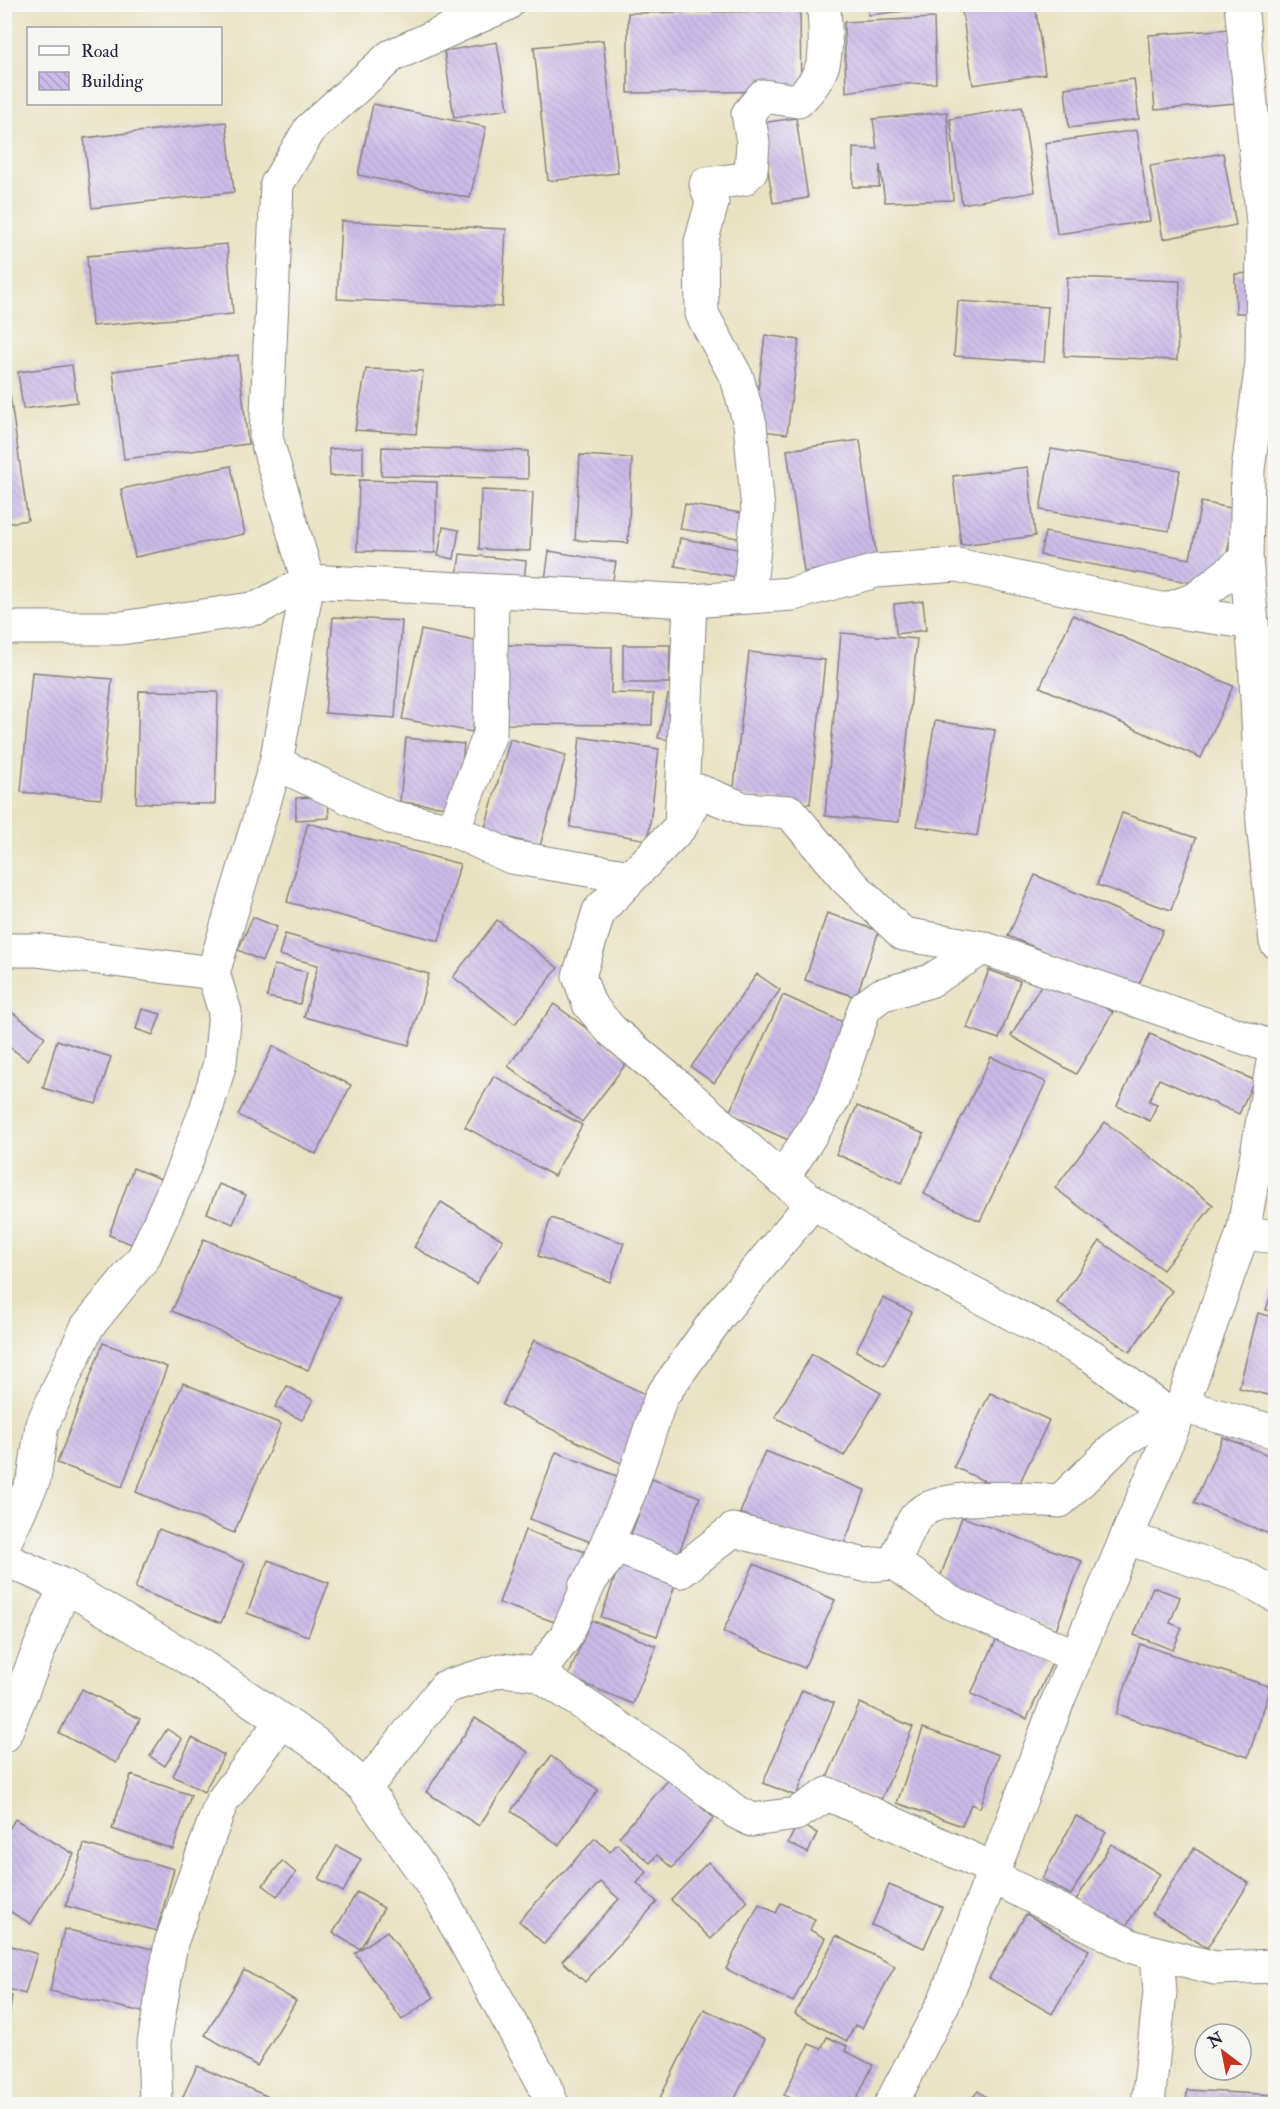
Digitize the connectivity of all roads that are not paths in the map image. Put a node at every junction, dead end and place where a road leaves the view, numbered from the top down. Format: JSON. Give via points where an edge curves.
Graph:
{"nodes":[{"id":1,"x":507,"y":4,"type":"edge"},
{"id":2,"x":824,"y":4,"type":"edge"},
{"id":3,"x":1241,"y":4,"type":"edge"},
{"id":4,"x":1269,"y":362,"type":"edge"},
{"id":5,"x":1246,"y":559,"type":"junction"},
{"id":6,"x":308,"y":581,"type":"junction"},
{"id":7,"x":492,"y":592,"type":"junction"},
{"id":8,"x":749,"y":596,"type":"junction"},
{"id":9,"x":690,"y":601,"type":"junction"},
{"id":10,"x":1165,"y":610,"type":"junction"},
{"id":11,"x":1252,"y":623,"type":"junction"},
{"id":12,"x":4,"y":628,"type":"edge"},
{"id":13,"x":1265,"y":655,"type":"edge"},
{"id":14,"x":276,"y":763,"type":"junction"},
{"id":15,"x":681,"y":826,"type":"junction"},
{"id":16,"x":453,"y":830,"type":"junction"},
{"id":17,"x":631,"y":877,"type":"junction"},
{"id":18,"x":1275,"y":942,"type":"edge"},
{"id":19,"x":983,"y":948,"type":"junction"},
{"id":20,"x":4,"y":951,"type":"edge"},
{"id":21,"x":213,"y":973,"type":"junction"},
{"id":22,"x":1275,"y":1047,"type":"edge"},
{"id":23,"x":782,"y":1179,"type":"junction"},
{"id":24,"x":813,"y":1202,"type":"junction"},
{"id":25,"x":1243,"y":1233,"type":"junction"},
{"id":26,"x":1275,"y":1237,"type":"edge"},
{"id":27,"x":1175,"y":1413,"type":"junction"},
{"id":28,"x":1275,"y":1432,"type":"edge"},
{"id":29,"x":1127,"y":1538,"type":"junction"},
{"id":30,"x":4,"y":1544,"type":"edge"},
{"id":31,"x":4,"y":1559,"type":"edge"},
{"id":32,"x":895,"y":1563,"type":"junction"},
{"id":33,"x":65,"y":1586,"type":"junction"},
{"id":34,"x":585,"y":1587,"type":"junction"},
{"id":35,"x":1275,"y":1596,"type":"edge"},
{"id":36,"x":1076,"y":1656,"type":"junction"},
{"id":37,"x":538,"y":1674,"type":"junction"},
{"id":38,"x":282,"y":1721,"type":"junction"},
{"id":39,"x":4,"y":1736,"type":"edge"},
{"id":40,"x":365,"y":1788,"type":"junction"},
{"id":41,"x":993,"y":1873,"type":"junction"},
{"id":42,"x":1157,"y":1954,"type":"junction"},
{"id":43,"x":1275,"y":1966,"type":"edge"},
{"id":44,"x":156,"y":2104,"type":"edge"},
{"id":45,"x":552,"y":2104,"type":"edge"},
{"id":46,"x":891,"y":2104,"type":"edge"},
{"id":47,"x":1148,"y":2104,"type":"edge"}],
"edges":[{"from":1,"to":6,"type":"street","via":[[391,56],[310,129],[277,184],[266,438]]},
{"from":2,"to":8,"type":"street","via":[[825,63],[813,87],[798,101],[763,96],[748,114],[753,142],[751,171],[743,179],[706,184],[712,203],[701,242],[702,314],[737,378],[750,423],[758,510]]},
{"from":3,"to":4,"type":"street","via":[[1263,223]]},
{"from":4,"to":5,"type":"street","via":[[1248,470]]},
{"from":5,"to":10,"type":"street","via":[[1196,599]]},
{"from":5,"to":11,"type":"street"},
{"from":6,"to":7,"type":"street"},
{"from":6,"to":12,"type":"street","via":[[258,608],[121,628]]},
{"from":6,"to":14,"type":"street"},
{"from":7,"to":9,"type":"street"},
{"from":7,"to":16,"type":"street","via":[[490,734]]},
{"from":8,"to":9,"type":"street"},
{"from":8,"to":10,"type":"street","via":[[793,594],[876,571],[957,565]]},
{"from":9,"to":15,"type":"street"},
{"from":10,"to":11,"type":"street"},
{"from":11,"to":13,"type":"street"},
{"from":13,"to":18,"type":"street","via":[[1263,824]]},
{"from":14,"to":16,"type":"street","via":[[390,817]]},
{"from":14,"to":21,"type":"street"},
{"from":15,"to":17,"type":"street"},
{"from":15,"to":19,"type":"street","via":[[699,791],[744,809],[790,812],[845,878],[903,934]]},
{"from":16,"to":17,"type":"street","via":[[511,857]]},
{"from":17,"to":23,"type":"street","via":[[599,911],[579,976],[589,1004],[610,1030]]},
{"from":19,"to":22,"type":"street"},
{"from":19,"to":23,"type":"street","via":[[930,981],[881,995],[866,1007],[832,1100]]},
{"from":20,"to":21,"type":"street","via":[[36,950]]},
{"from":21,"to":30,"type":"street","via":[[225,1012],[220,1063],[206,1110],[144,1257],[87,1327],[42,1425],[34,1479]]},
{"from":22,"to":25,"type":"street"},
{"from":23,"to":24,"type":"street"},
{"from":24,"to":27,"type":"street","via":[[871,1239],[1092,1356]]},
{"from":24,"to":34,"type":"street","via":[[718,1317],[661,1397],[628,1493]]},
{"from":25,"to":26,"type":"street"},
{"from":25,"to":27,"type":"street"},
{"from":27,"to":28,"type":"street"},
{"from":27,"to":29,"type":"street"},
{"from":27,"to":32,"type":"street","via":[[1122,1441],[1060,1500],[978,1497],[930,1508],[917,1515]]},
{"from":29,"to":35,"type":"street","via":[[1242,1576]]},
{"from":29,"to":36,"type":"street"},
{"from":31,"to":33,"type":"street"},
{"from":32,"to":34,"type":"street","via":[[864,1565],[733,1530],[681,1571],[617,1547]]},
{"from":32,"to":36,"type":"street","via":[[951,1603]]},
{"from":33,"to":38,"type":"street","via":[[198,1664]]},
{"from":33,"to":39,"type":"street"},
{"from":34,"to":37,"type":"street","via":[[566,1636]]},
{"from":36,"to":41,"type":"street"},
{"from":37,"to":40,"type":"street","via":[[501,1671],[445,1687]]},
{"from":37,"to":41,"type":"street","via":[[752,1820],[796,1814],[828,1794]]},
{"from":38,"to":40,"type":"street","via":[[316,1744]]},
{"from":38,"to":44,"type":"street","via":[[221,1803],[171,1943],[154,2043]]},
{"from":40,"to":45,"type":"street","via":[[441,1898]]},
{"from":41,"to":42,"type":"street","via":[[1132,1947]]},
{"from":41,"to":46,"type":"street","via":[[945,2000]]},
{"from":42,"to":43,"type":"street","via":[[1215,1968]]},
{"from":42,"to":47,"type":"street","via":[[1160,1992]]}]}
